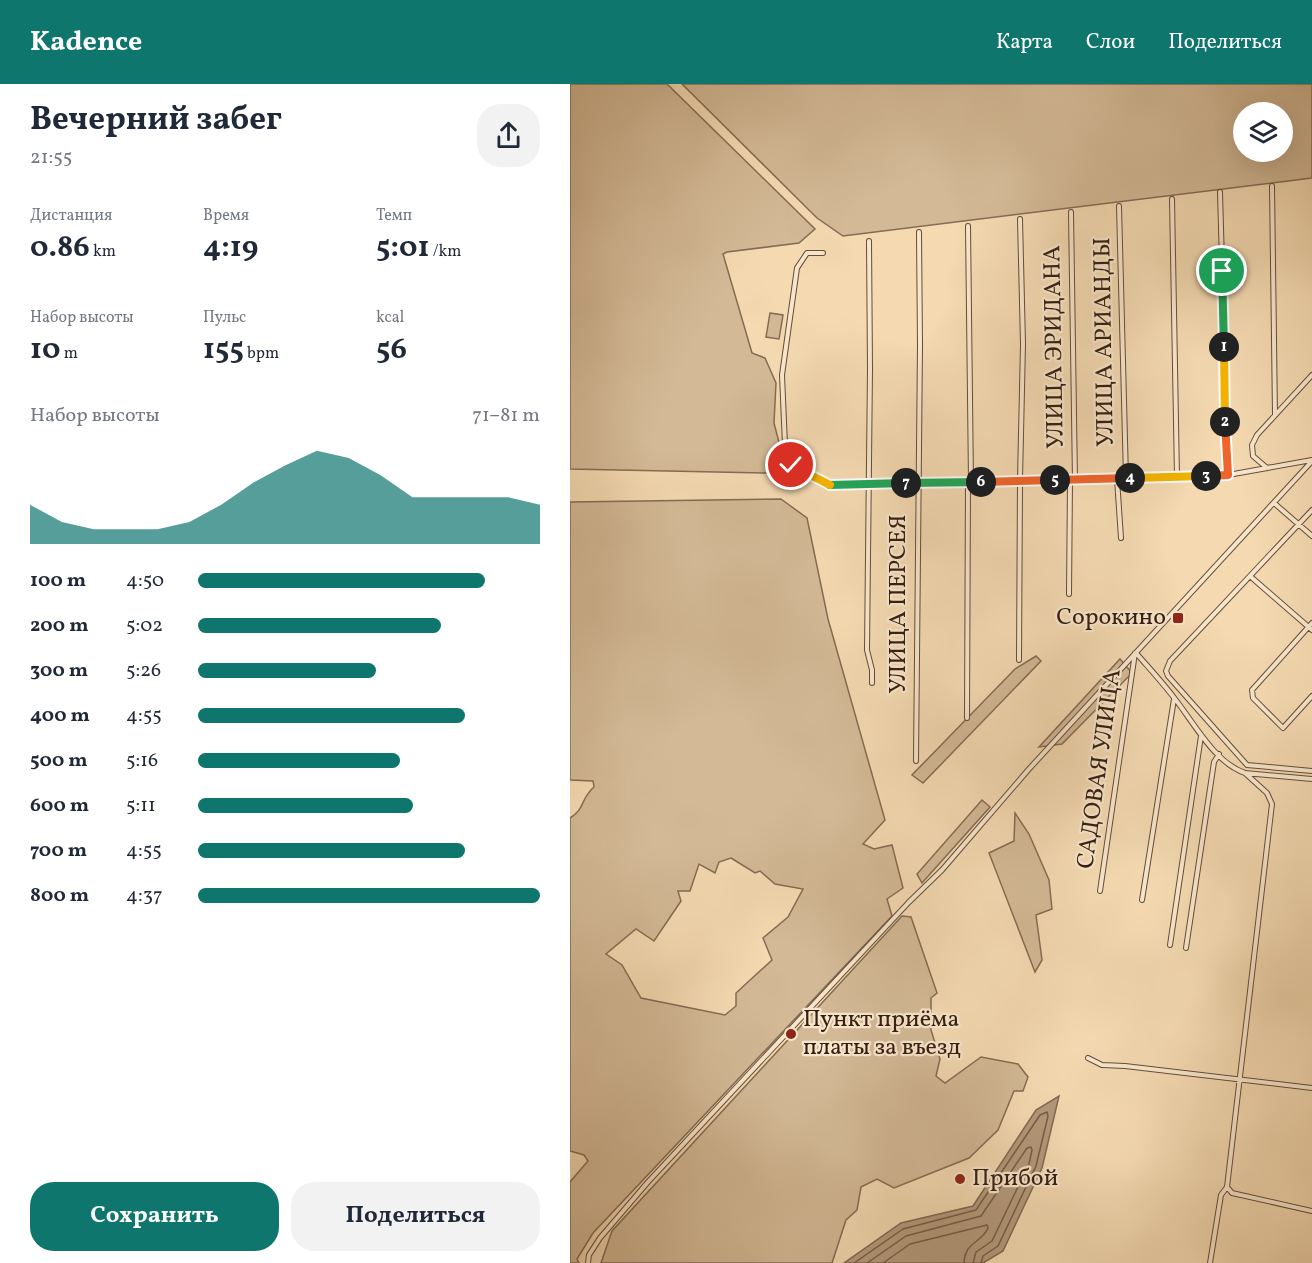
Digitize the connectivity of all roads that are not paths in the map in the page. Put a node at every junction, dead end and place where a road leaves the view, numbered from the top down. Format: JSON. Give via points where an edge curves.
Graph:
{"nodes":[{"id":1,"x":1272,"y":186,"type":"dead end"},
{"id":2,"x":1221,"y":192,"type":"dead end"},
{"id":3,"x":1172,"y":199,"type":"dead end"},
{"id":4,"x":1119,"y":206,"type":"dead end"},
{"id":5,"x":1071,"y":212,"type":"dead end"},
{"id":6,"x":1020,"y":219,"type":"dead end"},
{"id":7,"x":968,"y":226,"type":"dead end"},
{"id":8,"x":919,"y":232,"type":"dead end"},
{"id":9,"x":869,"y":241,"type":"dead end"},
{"id":10,"x":823,"y":253,"type":"dead end"},
{"id":11,"x":1312,"y":375,"type":"edge"},
{"id":12,"x":1275,"y":415,"type":"junction"},
{"id":13,"x":1312,"y":460,"type":"edge"},
{"id":14,"x":1268,"y":468,"type":"junction"},
{"id":15,"x":1228,"y":475,"type":"junction"},
{"id":16,"x":1177,"y":477,"type":"junction"},
{"id":17,"x":1126,"y":478,"type":"junction"},
{"id":18,"x":1117,"y":479,"type":"junction"},
{"id":19,"x":1020,"y":481,"type":"junction"},
{"id":20,"x":1072,"y":481,"type":"junction"},
{"id":21,"x":970,"y":482,"type":"junction"},
{"id":22,"x":918,"y":483,"type":"junction"},
{"id":23,"x":869,"y":484,"type":"junction"},
{"id":24,"x":1274,"y":503,"type":"junction"},
{"id":25,"x":1312,"y":510,"type":"edge"},
{"id":26,"x":1298,"y":524,"type":"junction"},
{"id":27,"x":1312,"y":536,"type":"edge"},
{"id":28,"x":1121,"y":538,"type":"dead end"},
{"id":29,"x":1251,"y":577,"type":"junction"},
{"id":30,"x":1069,"y":594,"type":"dead end"},
{"id":31,"x":1311,"y":626,"type":"edge"},
{"id":32,"x":1135,"y":652,"type":"junction"},
{"id":33,"x":1019,"y":660,"type":"dead end"},
{"id":34,"x":872,"y":683,"type":"dead end"},
{"id":35,"x":1312,"y":696,"type":"edge"},
{"id":36,"x":1174,"y":698,"type":"junction"},
{"id":37,"x":967,"y":718,"type":"dead end"},
{"id":38,"x":1201,"y":735,"type":"junction"},
{"id":39,"x":1219,"y":754,"type":"junction"},
{"id":40,"x":916,"y":761,"type":"dead end"},
{"id":41,"x":1312,"y":771,"type":"edge"},
{"id":42,"x":1245,"y":773,"type":"junction"},
{"id":43,"x":1312,"y":779,"type":"edge"},
{"id":44,"x":1100,"y":891,"type":"dead end"},
{"id":45,"x":1142,"y":900,"type":"dead end"},
{"id":46,"x":1170,"y":945,"type":"dead end"},
{"id":47,"x":1186,"y":948,"type":"dead end"},
{"id":48,"x":1088,"y":1058,"type":"dead end"},
{"id":49,"x":1240,"y":1081,"type":"junction"},
{"id":50,"x":1312,"y":1088,"type":"edge"},
{"id":51,"x":1227,"y":1187,"type":"junction"},
{"id":52,"x":1312,"y":1211,"type":"edge"},
{"id":53,"x":588,"y":1263,"type":"edge"},
{"id":54,"x":1210,"y":1263,"type":"edge"}],
"edges":[{"from":1,"to":12,"type":"street"},
{"from":2,"to":15,"type":"street"},
{"from":3,"to":16,"type":"street"},
{"from":4,"to":17,"type":"street","name":"УЛИЦА АРИАНДЫ"},
{"from":5,"to":20,"type":"street","name":"УЛИЦА ЭРИДАНА"},
{"from":6,"to":19,"type":"street"},
{"from":7,"to":21,"type":"street"},
{"from":8,"to":22,"type":"street","name":"УЛИЦА ПЕРСЕЯ"},
{"from":9,"to":23,"type":"street"},
{"from":10,"to":23,"type":"street","via":[[807,253],[797,268],[782,375],[785,445],[791,465],[817,480],[833,486]]},
{"from":11,"to":12,"type":"street"},
{"from":12,"to":14,"type":"street","via":[[1252,445],[1253,456]]},
{"from":13,"to":14,"type":"street"},
{"from":13,"to":24,"type":"street"},
{"from":14,"to":15,"type":"street"},
{"from":15,"to":16,"type":"street"},
{"from":16,"to":17,"type":"street"},
{"from":17,"to":18,"type":"street"},
{"from":18,"to":20,"type":"street"},
{"from":18,"to":28,"type":"street","name":"УЛИЦА АРИАНДЫ"},
{"from":19,"to":20,"type":"street"},
{"from":19,"to":21,"type":"street"},
{"from":19,"to":33,"type":"street"},
{"from":20,"to":30,"type":"street","name":"УЛИЦА ЭРИДАНА"},
{"from":21,"to":22,"type":"street"},
{"from":21,"to":37,"type":"street"},
{"from":22,"to":23,"type":"street"},
{"from":22,"to":40,"type":"street","name":"УЛИЦА ПЕРСЕЯ"},
{"from":23,"to":34,"type":"street","via":[[867,650]]},
{"from":24,"to":26,"type":"street"},
{"from":24,"to":32,"type":"street"},
{"from":25,"to":26,"type":"street"},
{"from":26,"to":27,"type":"street"},
{"from":26,"to":29,"type":"street"},
{"from":29,"to":31,"type":"street"},
{"from":29,"to":41,"type":"street","via":[[1170,661],[1166,671],[1247,765]]},
{"from":31,"to":35,"type":"street","via":[[1252,690],[1253,698],[1283,728]]},
{"from":32,"to":36,"type":"street"},
{"from":32,"to":44,"type":"street","name":"САДОВАЯ УЛИЦА"},
{"from":32,"to":53,"type":"street","via":[[942,870],[648,1182],[600,1238]]},
{"from":36,"to":38,"type":"street"},
{"from":36,"to":45,"type":"street"},
{"from":38,"to":39,"type":"street"},
{"from":38,"to":46,"type":"street"},
{"from":39,"to":42,"type":"street","via":[[1235,770]]},
{"from":39,"to":47,"type":"street","via":[[1214,762]]},
{"from":42,"to":43,"type":"street"},
{"from":42,"to":49,"type":"street","via":[[1267,792],[1272,804]]},
{"from":48,"to":49,"type":"street","via":[[1102,1065]]},
{"from":49,"to":50,"type":"street"},
{"from":49,"to":51,"type":"street"},
{"from":51,"to":52,"type":"street","via":[[1232,1193]]},
{"from":51,"to":54,"type":"street","via":[[1221,1195]]}]}
